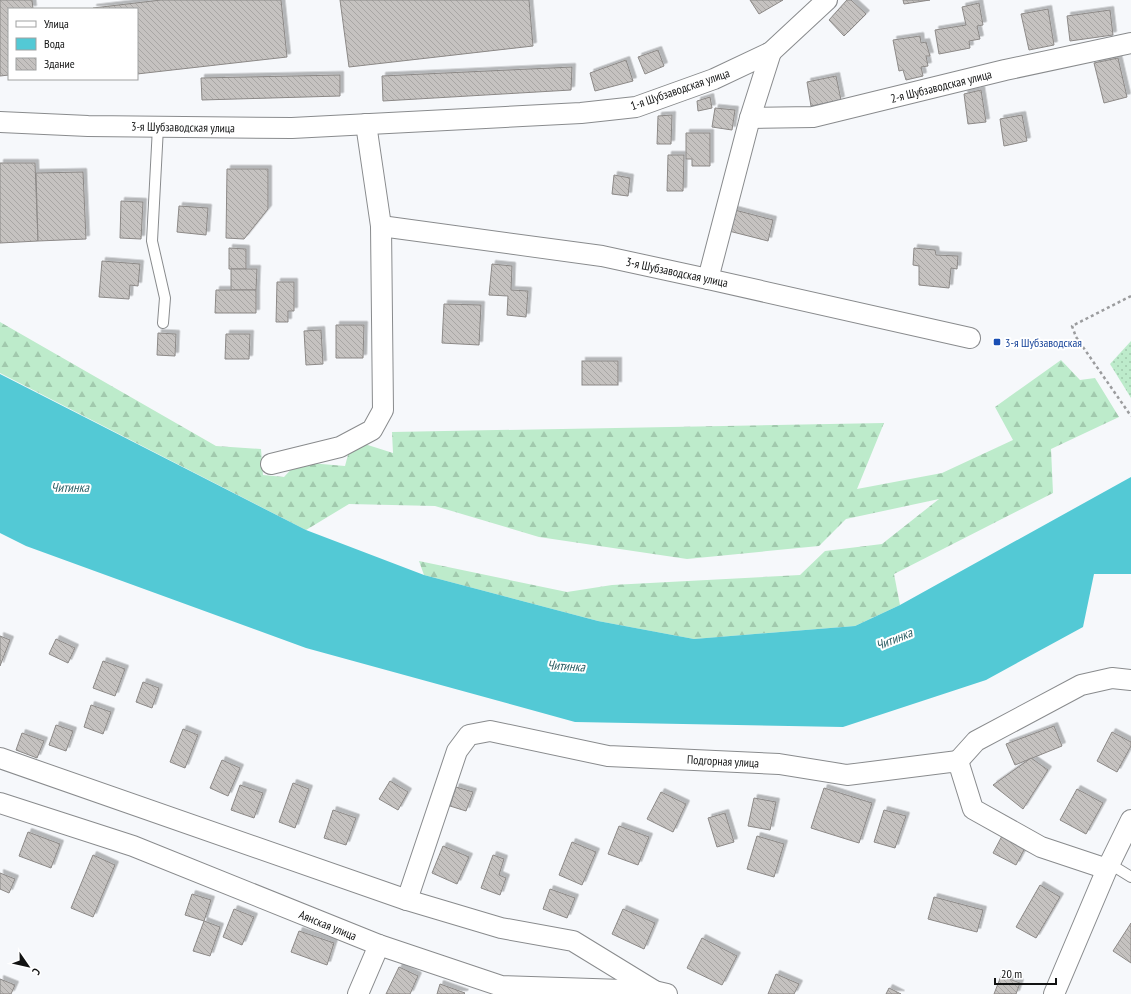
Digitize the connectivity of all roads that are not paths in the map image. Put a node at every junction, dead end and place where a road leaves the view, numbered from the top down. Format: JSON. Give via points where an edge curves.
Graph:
{"nodes":[{"id":1,"x":827,"y":0,"type":"edge"},
{"id":2,"x":1131,"y":43,"type":"edge"},
{"id":3,"x":771,"y":52,"type":"junction"},
{"id":4,"x":580,"y":112,"type":"joint"},
{"id":5,"x":750,"y":118,"type":"junction"},
{"id":6,"x":0,"y":122,"type":"edge"},
{"id":7,"x":366,"y":124,"type":"junction"},
{"id":8,"x":158,"y":127,"type":"junction"},
{"id":9,"x":381,"y":226,"type":"junction"},
{"id":10,"x":708,"y":279,"type":"junction"},
{"id":11,"x":163,"y":323,"type":"dead end"},
{"id":12,"x":970,"y":338,"type":"dead end"},
{"id":13,"x":271,"y":464,"type":"dead end"},
{"id":14,"x":1131,"y":680,"type":"edge"},
{"id":15,"x":0,"y":758,"type":"edge"},
{"id":16,"x":958,"y":761,"type":"junction"},
{"id":17,"x":0,"y":803,"type":"edge"},
{"id":18,"x":1131,"y":820,"type":"edge"},
{"id":19,"x":1108,"y":866,"type":"junction"},
{"id":20,"x":1131,"y":877,"type":"edge"},
{"id":21,"x":407,"y":900,"type":"junction"},
{"id":22,"x":379,"y":945,"type":"junction"},
{"id":23,"x":557,"y":991,"type":"edge"},
{"id":24,"x":660,"y":992,"type":"edge"},
{"id":25,"x":358,"y":994,"type":"edge"},
{"id":26,"x":1054,"y":994,"type":"edge"}],
"edges":[{"from":1,"to":3,"type":"street","name":"1-я Шубзаводская улица"},
{"from":2,"to":5,"type":"street","name":"2-я Шубзаводская улица","via":[[1005,70],[813,117]]},
{"from":3,"to":4,"type":"street","name":"1-я Шубзаводская улица","via":[[714,80],[636,107]]},
{"from":3,"to":5,"type":"street"},
{"from":4,"to":7,"type":"street","name":"3-я Шубзаводская улица"},
{"from":5,"to":10,"type":"street"},
{"from":6,"to":8,"type":"street","name":"3-я Шубзаводская улица"},
{"from":7,"to":8,"type":"street","name":"3-я Шубзаводская улица","via":[[292,128]]},
{"from":7,"to":9,"type":"street"},
{"from":8,"to":11,"type":"lane","via":[[152,241],[165,298]]},
{"from":9,"to":10,"type":"street","name":"3-я Шубзаводская улица","via":[[602,256]]},
{"from":9,"to":13,"type":"street","via":[[383,410],[372,430],[340,447]]},
{"from":10,"to":12,"type":"street","name":"3-я Шубзаводская улица"},
{"from":14,"to":16,"type":"street","via":[[1112,678],[1081,685],[976,741]]},
{"from":15,"to":21,"type":"street"},
{"from":16,"to":19,"type":"street","via":[[973,809],[1041,847]]},
{"from":16,"to":21,"type":"street","name":"Подгорная улица","via":[[848,775],[778,764],[608,756],[490,731],[469,735],[457,751]]},
{"from":17,"to":22,"type":"street","name":"Аянская улица","via":[[133,846]]},
{"from":18,"to":19,"type":"street"},
{"from":19,"to":20,"type":"lane"},
{"from":19,"to":26,"type":"street"},
{"from":21,"to":24,"type":"street","via":[[501,928],[572,941]]},
{"from":22,"to":23,"type":"street","name":"Аянская улица","via":[[501,986]]},
{"from":22,"to":25,"type":"street"},
{"from":23,"to":24,"type":"street","name":"Аянская улица"}]}
